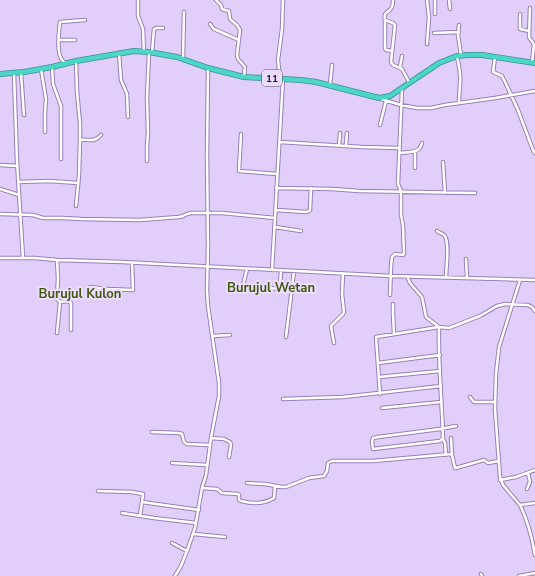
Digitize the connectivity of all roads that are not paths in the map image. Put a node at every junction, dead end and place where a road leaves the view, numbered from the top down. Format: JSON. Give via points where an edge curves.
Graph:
{"nodes":[{"id":1,"x":138,"y":0,"type":"edge"},
{"id":2,"x":216,"y":0,"type":"edge"},
{"id":3,"x":283,"y":0,"type":"edge"},
{"id":4,"x":393,"y":0,"type":"edge"},
{"id":5,"x":450,"y":0,"type":"edge"},
{"id":6,"x":427,"y":1,"type":"edge"},
{"id":7,"x":434,"y":1,"type":"edge"},
{"id":8,"x":530,"y":8,"type":"dead end"},
{"id":9,"x":450,"y":9,"type":"dead end"},
{"id":10,"x":184,"y":12,"type":"dead end"},
{"id":11,"x":436,"y":14,"type":"dead end"},
{"id":12,"x":520,"y":14,"type":"dead end"},
{"id":13,"x":84,"y":20,"type":"dead end"},
{"id":14,"x":385,"y":20,"type":"junction"},
{"id":15,"x":210,"y":24,"type":"dead end"},
{"id":16,"x":459,"y":25,"type":"dead end"},
{"id":17,"x":163,"y":28,"type":"dead end"},
{"id":18,"x":529,"y":31,"type":"junction"},
{"id":19,"x":458,"y":32,"type":"junction"},
{"id":20,"x":434,"y":33,"type":"dead end"},
{"id":21,"x":59,"y":40,"type":"junction"},
{"id":22,"x":75,"y":40,"type":"dead end"},
{"id":23,"x":239,"y":40,"type":"junction"},
{"id":24,"x":427,"y":44,"type":"dead end"},
{"id":25,"x":148,"y":52,"type":"junction"},
{"id":26,"x":392,"y":52,"type":"junction"},
{"id":27,"x":119,"y":53,"type":"junction"},
{"id":28,"x":402,"y":56,"type":"dead end"},
{"id":29,"x":459,"y":56,"type":"junction"},
{"id":30,"x":495,"y":57,"type":"junction"},
{"id":31,"x":183,"y":59,"type":"junction"},
{"id":32,"x":76,"y":61,"type":"junction"},
{"id":33,"x":65,"y":63,"type":"junction"},
{"id":34,"x":534,"y":63,"type":"edge"},
{"id":35,"x":332,"y":65,"type":"dead end"},
{"id":36,"x":52,"y":67,"type":"junction"},
{"id":37,"x":400,"y":67,"type":"junction"},
{"id":38,"x":208,"y":68,"type":"junction"},
{"id":39,"x":41,"y":69,"type":"junction"},
{"id":40,"x":21,"y":73,"type":"junction"},
{"id":41,"x":0,"y":74,"type":"edge"},
{"id":42,"x":14,"y":74,"type":"junction"},
{"id":43,"x":244,"y":77,"type":"junction"},
{"id":44,"x":282,"y":79,"type":"junction"},
{"id":45,"x":409,"y":82,"type":"junction"},
{"id":46,"x":330,"y":86,"type":"junction"},
{"id":47,"x":402,"y":88,"type":"junction"},
{"id":48,"x":535,"y":91,"type":"edge"},
{"id":49,"x":510,"y":95,"type":"junction"},
{"id":50,"x":379,"y":98,"type":"junction"},
{"id":51,"x":386,"y":100,"type":"junction"},
{"id":52,"x":459,"y":102,"type":"junction"},
{"id":53,"x":401,"y":105,"type":"junction"},
{"id":54,"x":24,"y":115,"type":"dead end"},
{"id":55,"x":128,"y":117,"type":"dead end"},
{"id":56,"x":380,"y":125,"type":"dead end"},
{"id":57,"x":45,"y":132,"type":"dead end"},
{"id":58,"x":340,"y":133,"type":"dead end"},
{"id":59,"x":347,"y":133,"type":"dead end"},
{"id":60,"x":101,"y":134,"type":"dead end"},
{"id":61,"x":241,"y":134,"type":"dead end"},
{"id":62,"x":80,"y":140,"type":"junction"},
{"id":63,"x":280,"y":142,"type":"junction"},
{"id":64,"x":422,"y":143,"type":"dead end"},
{"id":65,"x":339,"y":145,"type":"junction"},
{"id":66,"x":346,"y":145,"type":"junction"},
{"id":67,"x":399,"y":148,"type":"junction"},
{"id":68,"x":415,"y":151,"type":"junction"},
{"id":69,"x":400,"y":153,"type":"junction"},
{"id":70,"x":535,"y":153,"type":"edge"},
{"id":71,"x":61,"y":159,"type":"dead end"},
{"id":72,"x":147,"y":161,"type":"dead end"},
{"id":73,"x":443,"y":162,"type":"dead end"},
{"id":74,"x":0,"y":166,"type":"edge"},
{"id":75,"x":17,"y":166,"type":"junction"},
{"id":76,"x":415,"y":168,"type":"dead end"},
{"id":77,"x":277,"y":174,"type":"junction"},
{"id":78,"x":18,"y":182,"type":"junction"},
{"id":79,"x":78,"y":183,"type":"junction"},
{"id":80,"x":276,"y":188,"type":"junction"},
{"id":81,"x":311,"y":188,"type":"junction"},
{"id":82,"x":0,"y":189,"type":"edge"},
{"id":83,"x":401,"y":191,"type":"junction"},
{"id":84,"x":445,"y":193,"type":"junction"},
{"id":85,"x":475,"y":193,"type":"dead end"},
{"id":86,"x":19,"y":195,"type":"junction"},
{"id":87,"x":76,"y":206,"type":"dead end"},
{"id":88,"x":276,"y":210,"type":"junction"},
{"id":89,"x":208,"y":213,"type":"junction"},
{"id":90,"x":0,"y":214,"type":"edge"},
{"id":91,"x":20,"y":215,"type":"junction"},
{"id":92,"x":275,"y":218,"type":"junction"},
{"id":93,"x":275,"y":227,"type":"junction"},
{"id":94,"x":301,"y":231,"type":"dead end"},
{"id":95,"x":437,"y":232,"type":"dead end"},
{"id":96,"x":0,"y":258,"type":"edge"},
{"id":97,"x":23,"y":258,"type":"junction"},
{"id":98,"x":466,"y":259,"type":"dead end"},
{"id":99,"x":57,"y":260,"type":"junction"},
{"id":100,"x":132,"y":263,"type":"junction"},
{"id":101,"x":208,"y":267,"type":"junction"},
{"id":102,"x":247,"y":269,"type":"junction"},
{"id":103,"x":272,"y":270,"type":"junction"},
{"id":104,"x":281,"y":271,"type":"junction"},
{"id":105,"x":294,"y":271,"type":"junction"},
{"id":106,"x":343,"y":273,"type":"junction"},
{"id":107,"x":391,"y":276,"type":"junction"},
{"id":108,"x":406,"y":276,"type":"junction"},
{"id":109,"x":446,"y":277,"type":"junction"},
{"id":110,"x":467,"y":278,"type":"junction"},
{"id":111,"x":520,"y":280,"type":"junction"},
{"id":112,"x":535,"y":280,"type":"edge"},
{"id":113,"x":90,"y":287,"type":"dead end"},
{"id":114,"x":264,"y":287,"type":"dead end"},
{"id":115,"x":242,"y":290,"type":"dead end"},
{"id":116,"x":390,"y":295,"type":"dead end"},
{"id":117,"x":60,"y":302,"type":"junction"},
{"id":118,"x":393,"y":304,"type":"dead end"},
{"id":119,"x":513,"y":304,"type":"junction"},
{"id":120,"x":535,"y":311,"type":"edge"},
{"id":121,"x":439,"y":327,"type":"junction"},
{"id":122,"x":71,"y":330,"type":"dead end"},
{"id":123,"x":57,"y":333,"type":"dead end"},
{"id":124,"x":394,"y":334,"type":"junction"},
{"id":125,"x":230,"y":335,"type":"dead end"},
{"id":126,"x":213,"y":336,"type":"junction"},
{"id":127,"x":286,"y":337,"type":"dead end"},
{"id":128,"x":334,"y":343,"type":"dead end"},
{"id":129,"x":440,"y":355,"type":"junction"},
{"id":130,"x":378,"y":363,"type":"junction"},
{"id":131,"x":440,"y":371,"type":"junction"},
{"id":132,"x":379,"y":377,"type":"junction"},
{"id":133,"x":440,"y":386,"type":"junction"},
{"id":134,"x":380,"y":394,"type":"junction"},
{"id":135,"x":470,"y":397,"type":"dead end"},
{"id":136,"x":283,"y":399,"type":"dead end"},
{"id":137,"x":441,"y":402,"type":"junction"},
{"id":138,"x":495,"y":402,"type":"junction"},
{"id":139,"x":382,"y":408,"type":"dead end"},
{"id":140,"x":456,"y":426,"type":"dead end"},
{"id":141,"x":443,"y":428,"type":"junction"},
{"id":142,"x":152,"y":432,"type":"dead end"},
{"id":143,"x":211,"y":438,"type":"junction"},
{"id":144,"x":452,"y":438,"type":"dead end"},
{"id":145,"x":443,"y":439,"type":"junction"},
{"id":146,"x":210,"y":445,"type":"junction"},
{"id":147,"x":446,"y":455,"type":"junction"},
{"id":148,"x":452,"y":455,"type":"junction"},
{"id":149,"x":229,"y":456,"type":"dead end"},
{"id":150,"x":499,"y":461,"type":"junction"},
{"id":151,"x":172,"y":463,"type":"dead end"},
{"id":152,"x":207,"y":465,"type":"junction"},
{"id":153,"x":535,"y":470,"type":"edge"},
{"id":154,"x":528,"y":473,"type":"junction"},
{"id":155,"x":500,"y":480,"type":"junction"},
{"id":156,"x":247,"y":483,"type":"dead end"},
{"id":157,"x":275,"y":486,"type":"junction"},
{"id":158,"x":202,"y":488,"type":"junction"},
{"id":159,"x":527,"y":489,"type":"dead end"},
{"id":160,"x":98,"y":491,"type":"dead end"},
{"id":161,"x":142,"y":502,"type":"junction"},
{"id":162,"x":535,"y":503,"type":"edge"},
{"id":163,"x":520,"y":505,"type":"junction"},
{"id":164,"x":199,"y":510,"type":"junction"},
{"id":165,"x":122,"y":513,"type":"dead end"},
{"id":166,"x":140,"y":516,"type":"junction"},
{"id":167,"x":196,"y":523,"type":"junction"},
{"id":168,"x":194,"y":534,"type":"junction"},
{"id":169,"x":225,"y":537,"type":"dead end"},
{"id":170,"x":172,"y":543,"type":"dead end"},
{"id":171,"x":187,"y":551,"type":"junction"},
{"id":172,"x":535,"y":555,"type":"edge"},
{"id":173,"x":535,"y":573,"type":"edge"},
{"id":174,"x":175,"y":576,"type":"edge"},
{"id":175,"x":520,"y":576,"type":"edge"}],
"edges":[{"from":1,"to":25,"type":"street","via":[[138,16]]},
{"from":2,"to":23,"type":"street","via":[[222,9],[229,10],[230,19],[239,26]]},
{"from":3,"to":44,"type":"street","via":[[278,60]]},
{"from":4,"to":14,"type":"street","via":[[391,8],[384,16]]},
{"from":5,"to":9,"type":"street"},
{"from":6,"to":7,"type":"street"},
{"from":6,"to":24,"type":"street"},
{"from":7,"to":11,"type":"street"},
{"from":8,"to":18,"type":"street"},
{"from":10,"to":31,"type":"street"},
{"from":12,"to":18,"type":"street","via":[[520,29]]},
{"from":13,"to":21,"type":"street","via":[[60,22]]},
{"from":14,"to":26,"type":"street","via":[[385,48]]},
{"from":14,"to":26,"type":"street","via":[[395,25]]},
{"from":15,"to":23,"type":"street","via":[[214,29]]},
{"from":16,"to":19,"type":"street"},
{"from":17,"to":25,"type":"street","via":[[154,28]]},
{"from":18,"to":34,"type":"street","via":[[529,38],[534,43]]},
{"from":19,"to":20,"type":"street"},
{"from":19,"to":29,"type":"street"},
{"from":21,"to":22,"type":"street"},
{"from":21,"to":33,"type":"street","via":[[60,57]]},
{"from":23,"to":43,"type":"street","via":[[237,55],[245,67]]},
{"from":25,"to":27,"type":"highway","number":"11"},
{"from":25,"to":31,"type":"highway","number":"11"},
{"from":25,"to":72,"type":"street"},
{"from":26,"to":37,"type":"street","via":[[393,65]]},
{"from":27,"to":32,"type":"highway","number":"11"},
{"from":27,"to":55,"type":"street","via":[[121,80],[127,94]]},
{"from":28,"to":37,"type":"street"},
{"from":29,"to":30,"type":"highway"},
{"from":29,"to":45,"type":"highway","via":[[439,63]]},
{"from":29,"to":52,"type":"street"},
{"from":30,"to":34,"type":"highway"},
{"from":30,"to":49,"type":"street","via":[[493,72],[502,76]]},
{"from":31,"to":38,"type":"highway","number":"11"},
{"from":32,"to":33,"type":"highway","number":"11"},
{"from":32,"to":62,"type":"street"},
{"from":33,"to":36,"type":"highway","number":"11"},
{"from":35,"to":46,"type":"street"},
{"from":36,"to":39,"type":"highway","number":"11"},
{"from":36,"to":71,"type":"street","via":[[53,84],[61,106]]},
{"from":37,"to":45,"type":"street"},
{"from":38,"to":43,"type":"highway","number":"11"},
{"from":38,"to":89,"type":"street"},
{"from":39,"to":40,"type":"highway","number":"11"},
{"from":39,"to":57,"type":"street","via":[[46,99]]},
{"from":40,"to":42,"type":"highway","number":"11"},
{"from":40,"to":54,"type":"street"},
{"from":41,"to":42,"type":"highway","number":"11"},
{"from":42,"to":75,"type":"street"},
{"from":43,"to":44,"type":"highway","number":"11"},
{"from":44,"to":46,"type":"highway","number":"11"},
{"from":44,"to":63,"type":"street"},
{"from":45,"to":47,"type":"highway"},
{"from":46,"to":50,"type":"highway","number":"11"},
{"from":47,"to":50,"type":"highway","via":[[390,96]]},
{"from":47,"to":53,"type":"street"},
{"from":48,"to":49,"type":"street"},
{"from":49,"to":52,"type":"street"},
{"from":49,"to":70,"type":"street"},
{"from":50,"to":51,"type":"street"},
{"from":51,"to":53,"type":"street"},
{"from":51,"to":56,"type":"street"},
{"from":52,"to":53,"type":"street","via":[[429,108]]},
{"from":53,"to":67,"type":"street"},
{"from":58,"to":65,"type":"street"},
{"from":59,"to":66,"type":"street"},
{"from":60,"to":62,"type":"street","via":[[95,140]]},
{"from":61,"to":77,"type":"street","via":[[239,171]]},
{"from":62,"to":79,"type":"street"},
{"from":63,"to":65,"type":"street"},
{"from":63,"to":77,"type":"street"},
{"from":64,"to":68,"type":"street","via":[[420,149]]},
{"from":65,"to":66,"type":"street"},
{"from":66,"to":67,"type":"street"},
{"from":67,"to":69,"type":"street"},
{"from":68,"to":69,"type":"street"},
{"from":68,"to":76,"type":"street"},
{"from":69,"to":83,"type":"street","via":[[398,184]]},
{"from":73,"to":84,"type":"street"},
{"from":74,"to":75,"type":"street"},
{"from":75,"to":78,"type":"street"},
{"from":77,"to":80,"type":"street"},
{"from":78,"to":79,"type":"street"},
{"from":78,"to":86,"type":"street"},
{"from":79,"to":87,"type":"street"},
{"from":80,"to":81,"type":"street"},
{"from":80,"to":88,"type":"street"},
{"from":81,"to":83,"type":"street"},
{"from":81,"to":88,"type":"street","via":[[309,211]]},
{"from":82,"to":86,"type":"street"},
{"from":83,"to":84,"type":"street"},
{"from":83,"to":107,"type":"street","via":[[404,253],[392,257]]},
{"from":84,"to":85,"type":"street"},
{"from":86,"to":91,"type":"street"},
{"from":88,"to":92,"type":"street"},
{"from":89,"to":91,"type":"street","via":[[140,220],[43,218]]},
{"from":89,"to":92,"type":"street"},
{"from":89,"to":101,"type":"street"},
{"from":90,"to":91,"type":"street"},
{"from":91,"to":97,"type":"street"},
{"from":92,"to":93,"type":"street"},
{"from":93,"to":94,"type":"street"},
{"from":93,"to":103,"type":"street"},
{"from":95,"to":109,"type":"street","via":[[444,234],[445,237]]},
{"from":96,"to":97,"type":"street"},
{"from":97,"to":99,"type":"street"},
{"from":98,"to":110,"type":"street"},
{"from":99,"to":100,"type":"street"},
{"from":99,"to":117,"type":"street","via":[[57,299]]},
{"from":100,"to":101,"type":"street"},
{"from":100,"to":113,"type":"street","via":[[133,290]]},
{"from":101,"to":102,"type":"street"},
{"from":101,"to":126,"type":"street","via":[[208,306]]},
{"from":102,"to":103,"type":"street"},
{"from":102,"to":115,"type":"street"},
{"from":103,"to":104,"type":"street"},
{"from":104,"to":105,"type":"street"},
{"from":104,"to":114,"type":"street","via":[[278,289]]},
{"from":105,"to":106,"type":"street"},
{"from":105,"to":127,"type":"street"},
{"from":106,"to":107,"type":"street"},
{"from":106,"to":128,"type":"street","via":[[344,313],[331,326]]},
{"from":107,"to":108,"type":"street"},
{"from":107,"to":116,"type":"street"},
{"from":108,"to":109,"type":"street"},
{"from":108,"to":121,"type":"street","via":[[422,297],[426,317]]},
{"from":109,"to":110,"type":"street"},
{"from":110,"to":111,"type":"street"},
{"from":111,"to":112,"type":"street"},
{"from":111,"to":119,"type":"street"},
{"from":117,"to":122,"type":"street","via":[[71,303]]},
{"from":117,"to":123,"type":"street"},
{"from":118,"to":124,"type":"street"},
{"from":119,"to":120,"type":"street","via":[[528,304]]},
{"from":119,"to":121,"type":"street","via":[[500,305],[451,327]]},
{"from":119,"to":138,"type":"street","via":[[499,347]]},
{"from":121,"to":124,"type":"street"},
{"from":121,"to":129,"type":"street"},
{"from":124,"to":130,"type":"street","via":[[376,337]]},
{"from":125,"to":126,"type":"street"},
{"from":126,"to":143,"type":"street","via":[[219,396]]},
{"from":129,"to":130,"type":"street"},
{"from":129,"to":131,"type":"street"},
{"from":130,"to":132,"type":"street"},
{"from":131,"to":132,"type":"street"},
{"from":131,"to":133,"type":"street"},
{"from":132,"to":134,"type":"street"},
{"from":133,"to":134,"type":"street"},
{"from":133,"to":137,"type":"street"},
{"from":134,"to":136,"type":"street"},
{"from":135,"to":138,"type":"street","via":[[474,402]]},
{"from":137,"to":139,"type":"street"},
{"from":137,"to":141,"type":"street"},
{"from":138,"to":150,"type":"street"},
{"from":140,"to":141,"type":"street"},
{"from":141,"to":145,"type":"street"},
{"from":141,"to":145,"type":"street","via":[[378,437],[373,438],[372,442],[373,449]]},
{"from":142,"to":146,"type":"street","via":[[181,433],[187,444]]},
{"from":143,"to":146,"type":"street"},
{"from":143,"to":149,"type":"street","via":[[230,442]]},
{"from":144,"to":148,"type":"street"},
{"from":145,"to":147,"type":"street"},
{"from":146,"to":152,"type":"street"},
{"from":147,"to":148,"type":"street"},
{"from":147,"to":157,"type":"street","via":[[373,461],[332,461],[328,463],[323,476],[309,478],[286,487]]},
{"from":148,"to":150,"type":"street","via":[[455,468],[484,460],[488,463]]},
{"from":150,"to":155,"type":"street"},
{"from":151,"to":152,"type":"street"},
{"from":152,"to":158,"type":"street"},
{"from":153,"to":154,"type":"street"},
{"from":154,"to":155,"type":"street"},
{"from":154,"to":159,"type":"street","via":[[530,482]]},
{"from":155,"to":163,"type":"street"},
{"from":156,"to":157,"type":"street"},
{"from":157,"to":158,"type":"street","via":[[274,498],[256,503],[240,501],[238,494]]},
{"from":158,"to":164,"type":"street"},
{"from":160,"to":161,"type":"street","via":[[142,494]]},
{"from":161,"to":164,"type":"street"},
{"from":161,"to":166,"type":"street"},
{"from":162,"to":163,"type":"street"},
{"from":163,"to":172,"type":"street","via":[[526,518]]},
{"from":164,"to":167,"type":"street"},
{"from":165,"to":166,"type":"street"},
{"from":166,"to":167,"type":"street"},
{"from":167,"to":168,"type":"street"},
{"from":168,"to":169,"type":"street"},
{"from":168,"to":171,"type":"street"},
{"from":170,"to":171,"type":"street"},
{"from":171,"to":174,"type":"street"},
{"from":173,"to":175,"type":"street"}]}
